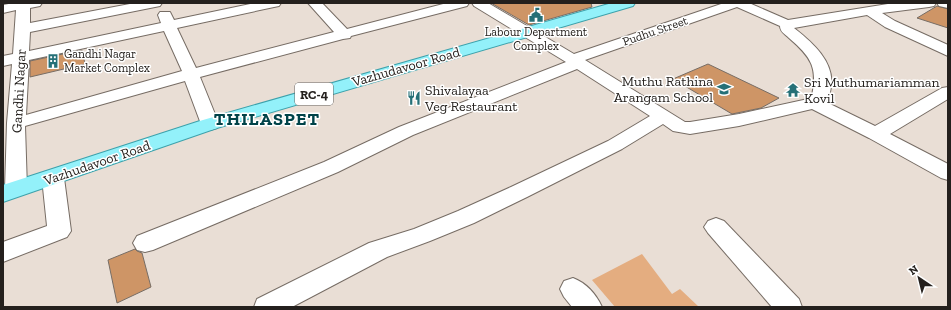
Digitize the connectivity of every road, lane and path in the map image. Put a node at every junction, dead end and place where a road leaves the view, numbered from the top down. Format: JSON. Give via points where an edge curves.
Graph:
{"nodes":[{"id":1,"x":156,"y":3,"type":"edge"},
{"id":2,"x":162,"y":3,"type":"edge"},
{"id":3,"x":274,"y":3,"type":"edge"},
{"id":4,"x":315,"y":3,"type":"edge"},
{"id":5,"x":462,"y":3,"type":"edge"},
{"id":6,"x":479,"y":3,"type":"edge"},
{"id":7,"x":628,"y":3,"type":"edge"},
{"id":8,"x":737,"y":3,"type":"edge"},
{"id":9,"x":929,"y":3,"type":"edge"},
{"id":10,"x":944,"y":3,"type":"edge"},
{"id":11,"x":27,"y":4,"type":"edge"},
{"id":12,"x":948,"y":4,"type":"edge"},
{"id":13,"x":3,"y":9,"type":"edge"},
{"id":14,"x":870,"y":11,"type":"junction"},
{"id":15,"x":786,"y":24,"type":"junction"},
{"id":16,"x":169,"y":26,"type":"junction"},
{"id":17,"x":23,"y":29,"type":"junction"},
{"id":18,"x":529,"y":32,"type":"junction"},
{"id":19,"x":346,"y":35,"type":"junction"},
{"id":20,"x":948,"y":51,"type":"edge"},
{"id":21,"x":20,"y":57,"type":"junction"},
{"id":22,"x":3,"y":61,"type":"edge"},
{"id":23,"x":576,"y":61,"type":"junction"},
{"id":24,"x":191,"y":74,"type":"junction"},
{"id":25,"x":948,"y":92,"type":"edge"},
{"id":26,"x":814,"y":103,"type":"junction"},
{"id":27,"x":662,"y":117,"type":"junction"},
{"id":28,"x":16,"y":123,"type":"junction"},
{"id":29,"x":210,"y":124,"type":"junction"},
{"id":30,"x":876,"y":134,"type":"junction"},
{"id":31,"x":948,"y":173,"type":"edge"},
{"id":32,"x":53,"y":178,"type":"junction"},
{"id":33,"x":10,"y":192,"type":"edge"},
{"id":34,"x":716,"y":227,"type":"dead end"},
{"id":35,"x":145,"y":243,"type":"dead end"},
{"id":36,"x":3,"y":252,"type":"edge"},
{"id":37,"x":266,"y":307,"type":"edge"},
{"id":38,"x":790,"y":307,"type":"edge"}],
"edges":[{"from":1,"to":17,"type":"street"},
{"from":2,"to":16,"type":"street"},
{"from":3,"to":16,"type":"street"},
{"from":4,"to":19,"type":"street"},
{"from":5,"to":19,"type":"street"},
{"from":6,"to":18,"type":"street"},
{"from":7,"to":18,"type":"main road","name":"Vazhudavoor Road","number":"RC-4"},
{"from":8,"to":15,"type":"street"},
{"from":8,"to":23,"type":"street","name":"Pudhu Street"},
{"from":9,"to":14,"type":"street"},
{"from":10,"to":12,"type":"street"},
{"from":11,"to":13,"type":"street"},
{"from":11,"to":17,"type":"street","name":"Gandhi Nagar"},
{"from":14,"to":15,"type":"street"},
{"from":14,"to":20,"type":"street","via":[[890,24]]},
{"from":15,"to":26,"type":"street","via":[[787,29],[816,56],[823,76],[820,98]]},
{"from":16,"to":21,"type":"street"},
{"from":16,"to":24,"type":"street"},
{"from":17,"to":21,"type":"street","name":"Gandhi Nagar"},
{"from":18,"to":23,"type":"street"},
{"from":18,"to":29,"type":"main road","name":"Vazhudavoor Road","number":"RC-4"},
{"from":19,"to":24,"type":"street"},
{"from":21,"to":22,"type":"street"},
{"from":21,"to":28,"type":"street","name":"Gandhi Nagar"},
{"from":23,"to":27,"type":"street"},
{"from":23,"to":35,"type":"street","name":"Pudhu Street","via":[[428,122],[332,167]]},
{"from":24,"to":28,"type":"street"},
{"from":24,"to":29,"type":"street"},
{"from":25,"to":30,"type":"street"},
{"from":26,"to":27,"type":"street","via":[[690,128],[680,127]]},
{"from":26,"to":30,"type":"street"},
{"from":27,"to":37,"type":"street","via":[[526,189],[466,217],[378,250]]},
{"from":28,"to":33,"type":"street","name":"Gandhi Nagar"},
{"from":29,"to":32,"type":"main road","name":"Vazhudavoor Road","number":"RC-4"},
{"from":30,"to":31,"type":"street"},
{"from":32,"to":33,"type":"main road","name":"Vazhudavoor Road","number":"RC-4"},
{"from":32,"to":36,"type":"street","via":[[59,231]]},
{"from":34,"to":38,"type":"street"}]}
